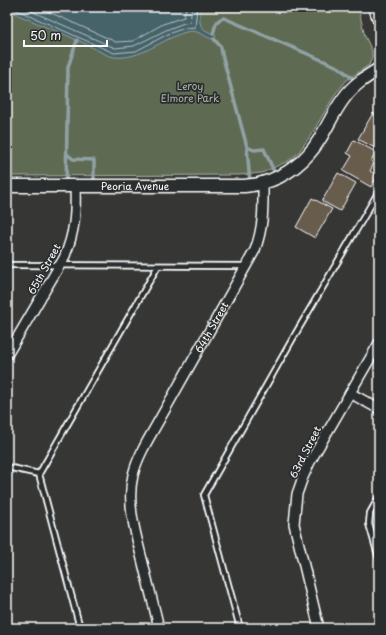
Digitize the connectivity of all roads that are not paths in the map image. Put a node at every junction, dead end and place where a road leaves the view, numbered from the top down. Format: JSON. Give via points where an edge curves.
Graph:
{"nodes":[{"id":1,"x":375,"y":7,"type":"edge"},
{"id":2,"x":379,"y":19,"type":"edge"},
{"id":3,"x":379,"y":69,"type":"edge"},
{"id":4,"x":263,"y":183,"type":"junction"},
{"id":5,"x":7,"y":186,"type":"edge"},
{"id":6,"x":75,"y":186,"type":"junction"},
{"id":7,"x":379,"y":191,"type":"edge"},
{"id":8,"x":7,"y":265,"type":"edge"},
{"id":9,"x":60,"y":265,"type":"junction"},
{"id":10,"x":158,"y":266,"type":"junction"},
{"id":11,"x":246,"y":266,"type":"junction"},
{"id":12,"x":379,"y":343,"type":"edge"},
{"id":13,"x":7,"y":355,"type":"edge"},
{"id":14,"x":350,"y":393,"type":"junction"},
{"id":15,"x":379,"y":410,"type":"edge"},
{"id":16,"x":7,"y":467,"type":"edge"},
{"id":17,"x":39,"y":474,"type":"junction"},
{"id":18,"x":379,"y":498,"type":"edge"},
{"id":19,"x":379,"y":559,"type":"edge"},
{"id":20,"x":80,"y":628,"type":"edge"},
{"id":21,"x":159,"y":628,"type":"edge"},
{"id":22,"x":240,"y":628,"type":"edge"},
{"id":23,"x":319,"y":628,"type":"edge"}],
"edges":[{"from":1,"to":2,"type":"street"},
{"from":3,"to":4,"type":"street","via":[[356,84],[344,98],[318,141],[294,168]]},
{"from":4,"to":6,"type":"street","name":"Peoria Avenue","via":[[244,186]]},
{"from":4,"to":11,"type":"street","name":"64th Street","via":[[263,221],[255,250]]},
{"from":5,"to":6,"type":"street","name":"Peoria Avenue"},
{"from":6,"to":9,"type":"street","name":"65th Street","via":[[76,211],[71,241]]},
{"from":7,"to":22,"type":"lane","via":[[204,495]]},
{"from":8,"to":9,"type":"lane"},
{"from":9,"to":10,"type":"lane"},
{"from":9,"to":13,"type":"street","name":"65th Street"},
{"from":10,"to":11,"type":"lane"},
{"from":10,"to":17,"type":"lane"},
{"from":11,"to":21,"type":"street","name":"64th Street","via":[[139,456],[133,476],[131,505],[134,530]]},
{"from":12,"to":14,"type":"street","name":"63rd Street"},
{"from":14,"to":15,"type":"street"},
{"from":14,"to":23,"type":"street","name":"63rd Street","via":[[303,477],[295,507],[294,524]]},
{"from":16,"to":17,"type":"lane"},
{"from":17,"to":20,"type":"lane"},
{"from":18,"to":19,"type":"lane","via":[[370,513],[369,524]]}]}
